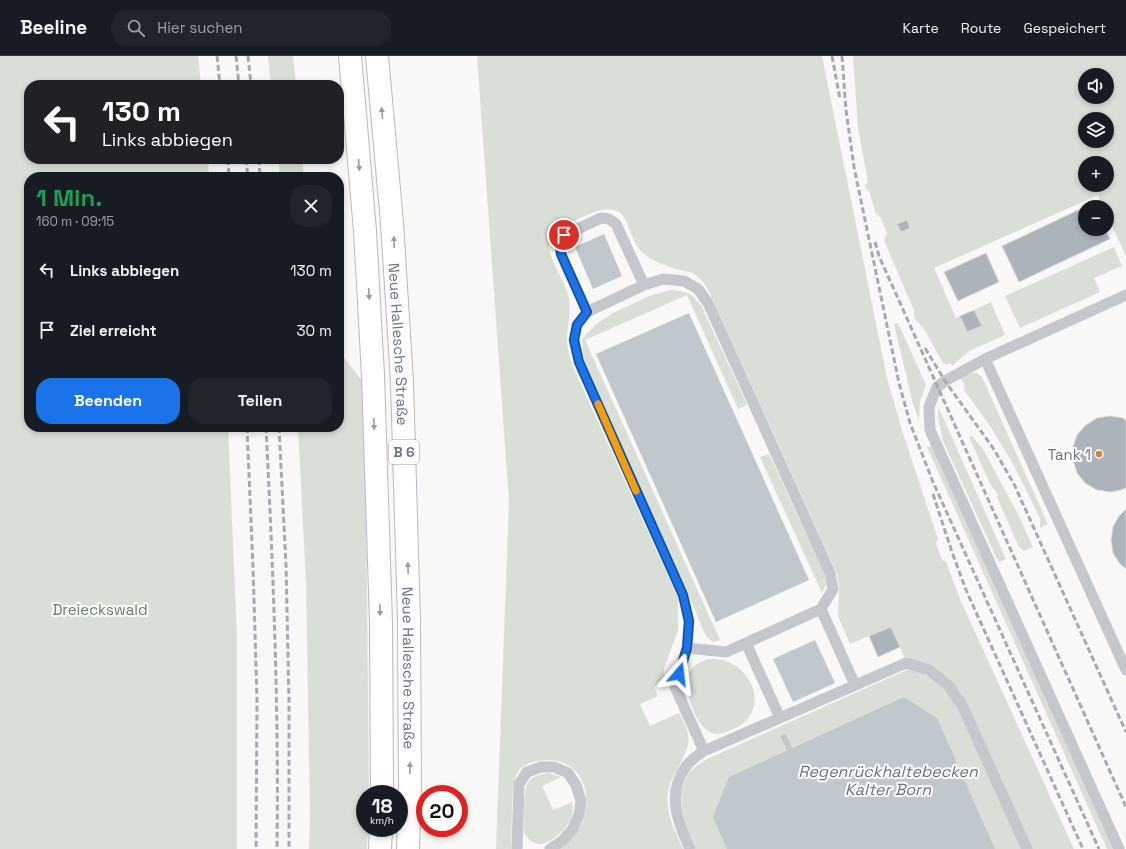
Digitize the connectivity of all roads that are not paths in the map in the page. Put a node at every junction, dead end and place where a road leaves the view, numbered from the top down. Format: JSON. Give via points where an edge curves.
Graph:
{"nodes":[{"id":1,"x":350,"y":56,"type":"edge"},
{"id":2,"x":377,"y":56,"type":"edge"},
{"id":3,"x":644,"y":285,"type":"junction"},
{"id":4,"x":1126,"y":295,"type":"edge"},
{"id":5,"x":587,"y":312,"type":"junction"},
{"id":6,"x":985,"y":359,"type":"junction"},
{"id":7,"x":821,"y":609,"type":"junction"},
{"id":8,"x":746,"y":643,"type":"junction"},
{"id":9,"x":687,"y":648,"type":"junction"},
{"id":10,"x":1126,"y":670,"type":"edge"},
{"id":11,"x":855,"y":686,"type":"junction"},
{"id":12,"x":780,"y":718,"type":"junction"},
{"id":13,"x":704,"y":751,"type":"junction"},
{"id":14,"x":382,"y":785,"type":"edge"},
{"id":15,"x":381,"y":837,"type":"edge"},
{"id":16,"x":380,"y":849,"type":"edge"},
{"id":17,"x":408,"y":849,"type":"edge"},
{"id":18,"x":517,"y":849,"type":"edge"},
{"id":19,"x":550,"y":849,"type":"edge"},
{"id":20,"x":690,"y":849,"type":"edge"},
{"id":21,"x":1027,"y":849,"type":"edge"},
{"id":22,"x":1119,"y":849,"type":"edge"}],
"edges":[{"from":1,"to":14,"type":"main road","name":"Neue Hallesche Straße","number":"B 6","one_way":true,"via":[[365,231],[373,375],[381,622]]},
{"from":17,"to":2,"type":"main road","name":"Neue Hallesche Straße","number":"B 6","one_way":true,"via":[[410,628],[402,382],[392,223]]},
{"from":3,"to":5,"type":"lane"},
{"from":3,"to":5,"type":"lane","via":[[616,224],[609,219],[602,218],[564,235],[560,243],[561,254]]},
{"from":3,"to":7,"type":"lane","via":[[663,279],[684,281],[698,289],[708,303],[830,573],[833,589]]},
{"from":4,"to":6,"type":"lane"},
{"from":5,"to":9,"type":"lane","via":[[577,325],[574,340],[579,362],[683,595],[689,621]]},
{"from":6,"to":10,"type":"lane"},
{"from":6,"to":22,"type":"lane","via":[[937,387],[929,407],[930,430]]},
{"from":7,"to":8,"type":"lane"},
{"from":7,"to":11,"type":"lane"},
{"from":8,"to":9,"type":"lane","via":[[726,652]]},
{"from":8,"to":12,"type":"lane"},
{"from":9,"to":13,"type":"lane","via":[[675,687]]},
{"from":11,"to":12,"type":"lane"},
{"from":11,"to":21,"type":"lane","via":[[906,663],[929,670],[948,686],[962,705]]},
{"from":12,"to":13,"type":"lane"},
{"from":13,"to":20,"type":"lane","via":[[687,764],[677,784],[675,806]]},
{"from":15,"to":16,"type":"main road"},
{"from":18,"to":19,"type":"lane","via":[[519,784],[527,772],[541,767],[554,767],[568,773],[576,785],[581,801],[579,815],[572,830]]}]}
